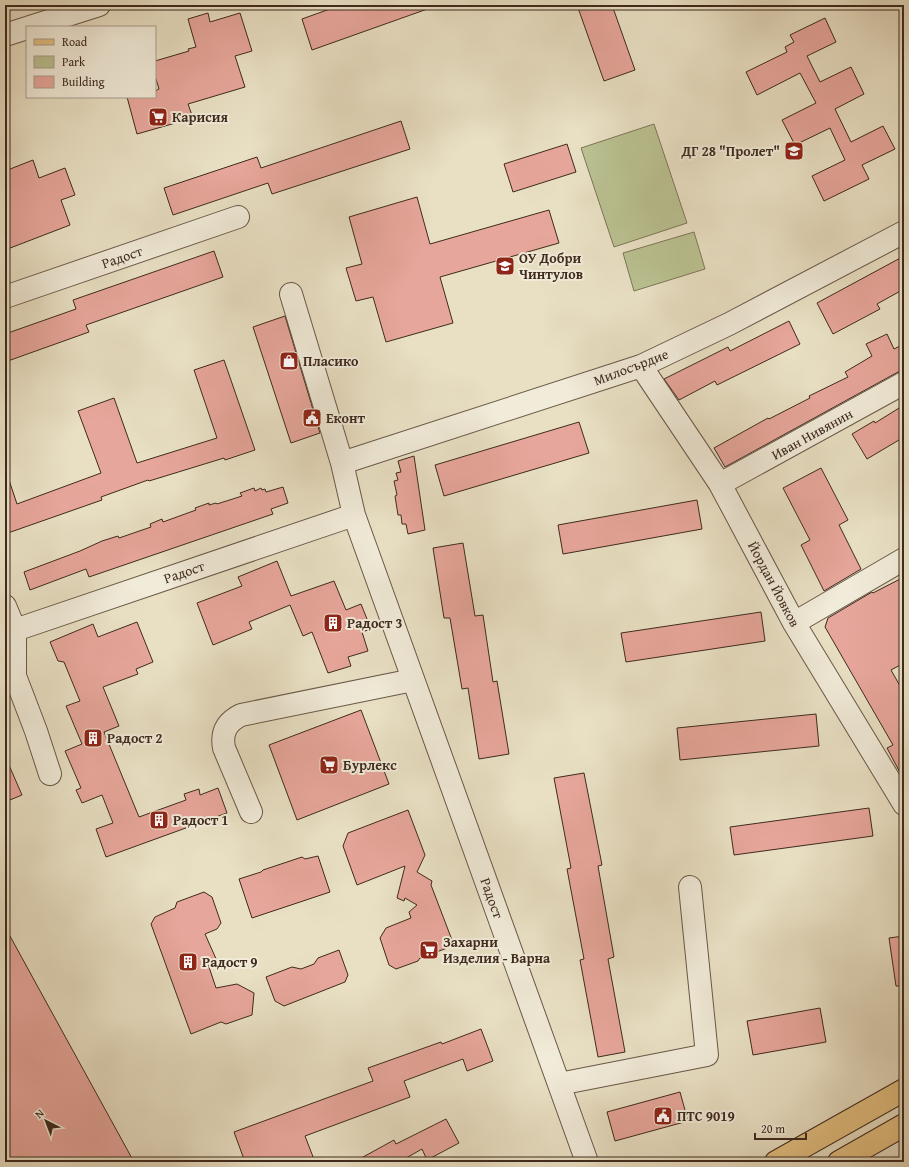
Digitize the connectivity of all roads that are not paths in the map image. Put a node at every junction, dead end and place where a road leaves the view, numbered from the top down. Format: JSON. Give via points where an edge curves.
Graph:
{"nodes":[{"id":1,"x":99,"y":5,"type":"edge"},
{"id":2,"x":33,"y":26,"type":"edge"},
{"id":3,"x":26,"y":28,"type":"edge"},
{"id":4,"x":5,"y":34,"type":"edge"},
{"id":5,"x":238,"y":217,"type":"dead end"},
{"id":6,"x":904,"y":232,"type":"edge"},
{"id":7,"x":292,"y":294,"type":"dead end"},
{"id":8,"x":5,"y":297,"type":"edge"},
{"id":9,"x":641,"y":366,"type":"junction"},
{"id":10,"x":904,"y":383,"type":"edge"},
{"id":11,"x":342,"y":463,"type":"junction"},
{"id":12,"x":720,"y":484,"type":"junction"},
{"id":13,"x":354,"y":516,"type":"junction"},
{"id":14,"x":904,"y":559,"type":"edge"},
{"id":15,"x":5,"y":606,"type":"edge"},
{"id":16,"x":794,"y":623,"type":"junction"},
{"id":17,"x":14,"y":630,"type":"junction"},
{"id":18,"x":413,"y":680,"type":"junction"},
{"id":19,"x":50,"y":774,"type":"dead end"},
{"id":20,"x":904,"y":804,"type":"edge"},
{"id":21,"x":251,"y":812,"type":"dead end"},
{"id":22,"x":690,"y":887,"type":"dead end"},
{"id":23,"x":559,"y":1084,"type":"junction"},
{"id":24,"x":904,"y":1090,"type":"edge"},
{"id":25,"x":904,"y":1125,"type":"edge"},
{"id":26,"x":587,"y":1162,"type":"edge"},
{"id":27,"x":776,"y":1162,"type":"edge"},
{"id":28,"x":839,"y":1162,"type":"edge"}],
"edges":[{"from":1,"to":2,"type":"street"},
{"from":3,"to":4,"type":"street"},
{"from":5,"to":8,"type":"street","name":"Радост"},
{"from":6,"to":9,"type":"street","name":"Милосърдие","via":[[729,324]]},
{"from":7,"to":11,"type":"street","name":"Радост"},
{"from":9,"to":11,"type":"street","name":"Милосърдие"},
{"from":9,"to":12,"type":"street","name":"Йордан Йовков"},
{"from":10,"to":12,"type":"street","name":"Иван Нивянин"},
{"from":11,"to":13,"type":"street","name":"Радост"},
{"from":12,"to":16,"type":"street","name":"Йордан Йовков"},
{"from":13,"to":17,"type":"street","name":"Радост"},
{"from":13,"to":18,"type":"street","name":"Радост"},
{"from":14,"to":16,"type":"street"},
{"from":15,"to":17,"type":"street"},
{"from":16,"to":20,"type":"street","name":"Йордан Йовков"},
{"from":17,"to":19,"type":"street","via":[[15,676]]},
{"from":18,"to":21,"type":"street","via":[[235,718],[223,733],[224,748]]},
{"from":18,"to":23,"type":"street","name":"Радост"},
{"from":22,"to":23,"type":"street","via":[[706,1054]]},
{"from":23,"to":26,"type":"street","name":"Радост"},
{"from":24,"to":27,"type":"main road"},
{"from":25,"to":28,"type":"main road"}]}
